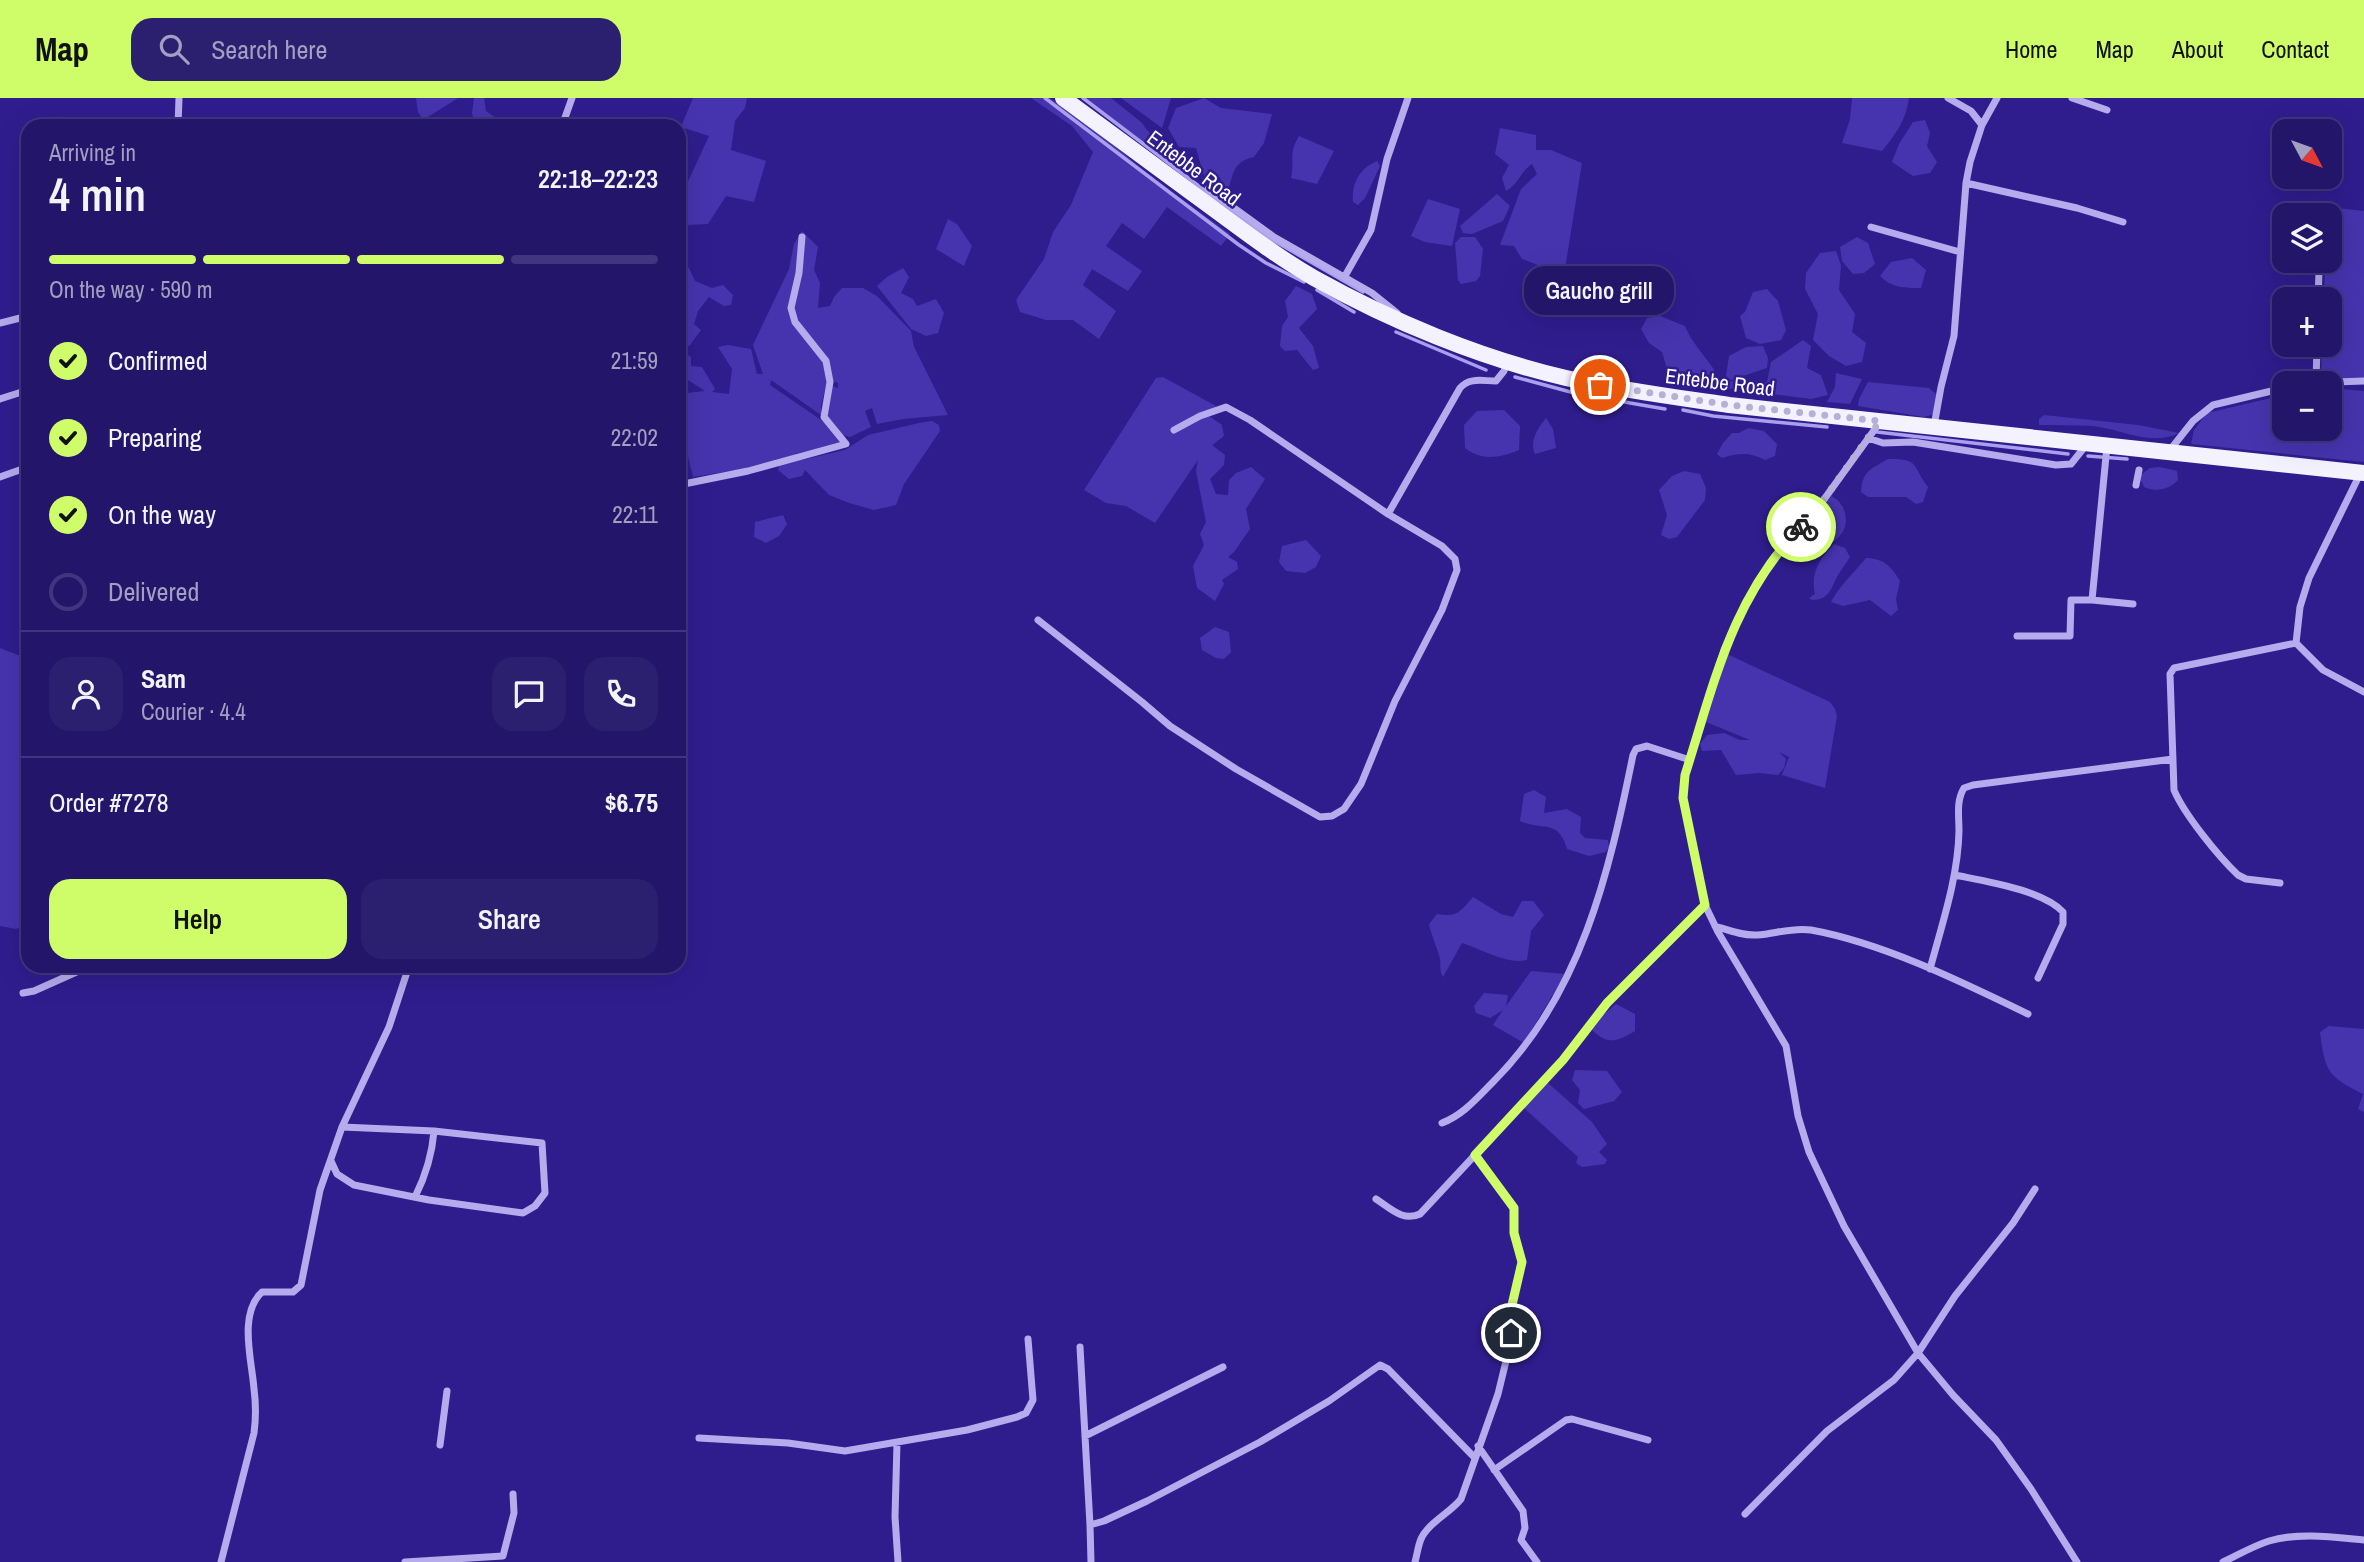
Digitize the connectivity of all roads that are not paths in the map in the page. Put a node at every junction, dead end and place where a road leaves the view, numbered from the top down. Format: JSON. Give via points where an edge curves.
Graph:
{"nodes":[{"id":1,"x":179,"y":98,"type":"edge"},
{"id":2,"x":572,"y":98,"type":"edge"},
{"id":3,"x":1063,"y":98,"type":"edge"},
{"id":4,"x":1408,"y":98,"type":"edge"},
{"id":5,"x":1948,"y":98,"type":"edge"},
{"id":6,"x":1997,"y":98,"type":"edge"},
{"id":7,"x":2072,"y":98,"type":"edge"},
{"id":8,"x":2107,"y":110,"type":"dead end"},
{"id":9,"x":178,"y":119,"type":"edge"},
{"id":10,"x":566,"y":119,"type":"edge"},
{"id":11,"x":1982,"y":125,"type":"junction"},
{"id":12,"x":1966,"y":183,"type":"junction"},
{"id":13,"x":1208,"y":189,"type":"dead end"},
{"id":14,"x":2123,"y":222,"type":"dead end"},
{"id":15,"x":1871,"y":227,"type":"dead end"},
{"id":16,"x":802,"y":237,"type":"dead end"},
{"id":17,"x":1960,"y":252,"type":"junction"},
{"id":18,"x":1345,"y":276,"type":"junction"},
{"id":19,"x":21,"y":318,"type":"edge"},
{"id":20,"x":0,"y":323,"type":"edge"},
{"id":21,"x":1411,"y":325,"type":"junction"},
{"id":22,"x":1507,"y":361,"type":"junction"},
{"id":23,"x":2342,"y":381,"type":"edge"},
{"id":24,"x":2364,"y":381,"type":"edge"},
{"id":25,"x":2272,"y":391,"type":"edge"},
{"id":26,"x":21,"y":392,"type":"edge"},
{"id":27,"x":0,"y":399,"type":"edge"},
{"id":28,"x":1880,"y":421,"type":"junction"},
{"id":29,"x":1934,"y":427,"type":"junction"},
{"id":30,"x":1174,"y":429,"type":"dead end"},
{"id":31,"x":1868,"y":438,"type":"junction"},
{"id":32,"x":2087,"y":443,"type":"junction"},
{"id":33,"x":2107,"y":446,"type":"junction"},
{"id":34,"x":2169,"y":452,"type":"junction"},
{"id":35,"x":21,"y":470,"type":"edge"},
{"id":36,"x":2139,"y":470,"type":"dead end"},
{"id":37,"x":2362,"y":473,"type":"edge"},
{"id":38,"x":0,"y":477,"type":"edge"},
{"id":39,"x":686,"y":484,"type":"edge"},
{"id":40,"x":2136,"y":485,"type":"dead end"},
{"id":41,"x":1388,"y":514,"type":"junction"},
{"id":42,"x":2092,"y":600,"type":"junction"},
{"id":43,"x":2133,"y":604,"type":"dead end"},
{"id":44,"x":1038,"y":620,"type":"dead end"},
{"id":45,"x":2017,"y":636,"type":"dead end"},
{"id":46,"x":2295,"y":643,"type":"junction"},
{"id":47,"x":2364,"y":692,"type":"edge"},
{"id":48,"x":2173,"y":759,"type":"junction"},
{"id":49,"x":1690,"y":760,"type":"junction"},
{"id":50,"x":1955,"y":875,"type":"junction"},
{"id":51,"x":2280,"y":883,"type":"dead end"},
{"id":52,"x":1705,"y":905,"type":"junction"},
{"id":53,"x":1715,"y":926,"type":"junction"},
{"id":54,"x":1930,"y":969,"type":"junction"},
{"id":55,"x":74,"y":973,"type":"edge"},
{"id":56,"x":407,"y":973,"type":"edge"},
{"id":57,"x":2038,"y":978,"type":"dead end"},
{"id":58,"x":23,"y":993,"type":"dead end"},
{"id":59,"x":2028,"y":1014,"type":"dead end"},
{"id":60,"x":1442,"y":1123,"type":"dead end"},
{"id":61,"x":342,"y":1127,"type":"junction"},
{"id":62,"x":434,"y":1131,"type":"junction"},
{"id":63,"x":1475,"y":1155,"type":"junction"},
{"id":64,"x":331,"y":1160,"type":"junction"},
{"id":65,"x":2035,"y":1189,"type":"dead end"},
{"id":66,"x":415,"y":1197,"type":"junction"},
{"id":67,"x":1376,"y":1199,"type":"dead end"},
{"id":68,"x":1028,"y":1339,"type":"dead end"},
{"id":69,"x":1080,"y":1347,"type":"dead end"},
{"id":70,"x":1918,"y":1353,"type":"junction"},
{"id":71,"x":1223,"y":1367,"type":"dead end"},
{"id":72,"x":447,"y":1391,"type":"dead end"},
{"id":73,"x":1085,"y":1436,"type":"junction"},
{"id":74,"x":699,"y":1438,"type":"dead end"},
{"id":75,"x":1648,"y":1440,"type":"dead end"},
{"id":76,"x":897,"y":1443,"type":"junction"},
{"id":77,"x":440,"y":1445,"type":"dead end"},
{"id":78,"x":1478,"y":1446,"type":"junction"},
{"id":79,"x":1475,"y":1458,"type":"junction"},
{"id":80,"x":1494,"y":1470,"type":"junction"},
{"id":81,"x":513,"y":1494,"type":"dead end"},
{"id":82,"x":1745,"y":1514,"type":"dead end"},
{"id":83,"x":1090,"y":1525,"type":"junction"},
{"id":84,"x":2364,"y":1540,"type":"edge"},
{"id":85,"x":222,"y":1562,"type":"edge"},
{"id":86,"x":405,"y":1562,"type":"edge"},
{"id":87,"x":898,"y":1562,"type":"edge"},
{"id":88,"x":1091,"y":1562,"type":"edge"},
{"id":89,"x":1415,"y":1562,"type":"edge"},
{"id":90,"x":1536,"y":1562,"type":"edge"},
{"id":91,"x":2077,"y":1562,"type":"edge"},
{"id":92,"x":2223,"y":1562,"type":"edge"}],
"edges":[{"from":1,"to":9,"type":"street"},
{"from":2,"to":10,"type":"street"},
{"from":3,"to":21,"type":"main road","name":"Entebbe Road","via":[[1265,246],[1361,303]]},
{"from":4,"to":18,"type":"street","via":[[1387,159],[1371,230]]},
{"from":5,"to":11,"type":"street","via":[[1971,111]]},
{"from":6,"to":11,"type":"street"},
{"from":7,"to":8,"type":"street"},
{"from":11,"to":12,"type":"street"},
{"from":12,"to":14,"type":"street"},
{"from":12,"to":17,"type":"street"},
{"from":13,"to":18,"type":"street","via":[[1274,237]]},
{"from":15,"to":17,"type":"street"},
{"from":16,"to":39,"type":"street","via":[[792,316],[826,361],[830,382],[824,417],[846,444]]},
{"from":17,"to":29,"type":"street","via":[[1954,336]]},
{"from":18,"to":21,"type":"street"},
{"from":19,"to":20,"type":"street"},
{"from":21,"to":22,"type":"main road","name":"Entebbe Road"},
{"from":22,"to":28,"type":"main road","name":"Entebbe Road","via":[[1642,393]]},
{"from":22,"to":41,"type":"street","via":[[1496,380],[1471,380],[1460,388]]},
{"from":23,"to":24,"type":"street"},
{"from":25,"to":34,"type":"street","via":[[2206,408]]},
{"from":26,"to":27,"type":"street"},
{"from":28,"to":29,"type":"main road","name":"Entebbe Road"},
{"from":28,"to":31,"type":"street"},
{"from":29,"to":32,"type":"main road","name":"Entebbe Road"},
{"from":30,"to":41,"type":"street","via":[[1226,407]]},
{"from":31,"to":32,"type":"street","via":[[2056,465],[2071,464]]},
{"from":31,"to":49,"type":"street","via":[[1812,516],[1774,557],[1748,600],[1723,653]]},
{"from":32,"to":33,"type":"main road","name":"Entebbe Road"},
{"from":33,"to":34,"type":"main road","name":"Entebbe Road"},
{"from":33,"to":42,"type":"street"},
{"from":34,"to":37,"type":"main road","name":"Entebbe Road"},
{"from":35,"to":38,"type":"street"},
{"from":36,"to":40,"type":"street"},
{"from":37,"to":46,"type":"street","via":[[2309,578]]},
{"from":41,"to":44,"type":"street","via":[[1442,547],[1455,559],[1457,569],[1361,784],[1344,809],[1332,816],[1320,817],[1179,732]]},
{"from":42,"to":43,"type":"street"},
{"from":42,"to":45,"type":"street","via":[[2071,600],[2070,636]]},
{"from":46,"to":47,"type":"street","via":[[2323,670]]},
{"from":46,"to":48,"type":"street","via":[[2171,670]]},
{"from":48,"to":50,"type":"street","via":[[1964,788],[1958,801]]},
{"from":48,"to":51,"type":"street","via":[[2178,799],[2232,869],[2246,879]]},
{"from":49,"to":52,"type":"street","via":[[1683,798]]},
{"from":49,"to":60,"type":"street","via":[[1647,746],[1636,749],[1603,887],[1571,971],[1549,1012],[1506,1069],[1456,1117]]},
{"from":50,"to":54,"type":"street"},
{"from":50,"to":57,"type":"street","via":[[2020,890],[2063,912],[2063,923]]},
{"from":52,"to":53,"type":"street"},
{"from":52,"to":63,"type":"street","via":[[1607,1003],[1563,1060]]},
{"from":53,"to":54,"type":"street","via":[[1756,935],[1811,930]]},
{"from":53,"to":70,"type":"street","via":[[1786,1046],[1798,1116],[1831,1200]]},
{"from":54,"to":59,"type":"street"},
{"from":55,"to":58,"type":"street"},
{"from":56,"to":61,"type":"street","via":[[389,1027]]},
{"from":61,"to":62,"type":"street"},
{"from":61,"to":64,"type":"street"},
{"from":62,"to":66,"type":"street","via":[[432,1157]]},
{"from":62,"to":66,"type":"street","via":[[542,1143],[545,1193],[523,1213]]},
{"from":63,"to":67,"type":"street","via":[[1420,1214],[1399,1214]]},
{"from":63,"to":78,"type":"street","via":[[1514,1208],[1514,1233],[1522,1262],[1507,1357]]},
{"from":64,"to":66,"type":"street","via":[[337,1174],[354,1185]]},
{"from":64,"to":85,"type":"street","via":[[298,1290],[262,1292],[252,1308],[248,1339],[254,1433]]},
{"from":65,"to":70,"type":"street"},
{"from":68,"to":76,"type":"street","via":[[1033,1400],[1026,1413]]},
{"from":69,"to":73,"type":"street"},
{"from":70,"to":82,"type":"street","via":[[1883,1390],[1827,1431]]},
{"from":70,"to":91,"type":"street","via":[[1996,1440]]},
{"from":71,"to":73,"type":"street"},
{"from":72,"to":77,"type":"street"},
{"from":73,"to":83,"type":"street"},
{"from":74,"to":76,"type":"street","via":[[845,1451]]},
{"from":75,"to":80,"type":"street","via":[[1566,1420]]},
{"from":76,"to":87,"type":"street"},
{"from":78,"to":79,"type":"street"},
{"from":78,"to":80,"type":"street"},
{"from":79,"to":83,"type":"street","via":[[1380,1365],[1260,1442]]},
{"from":79,"to":89,"type":"street","via":[[1461,1499],[1426,1530]]},
{"from":80,"to":90,"type":"street","via":[[1523,1511],[1521,1540]]},
{"from":81,"to":86,"type":"street","via":[[514,1513],[503,1556]]},
{"from":83,"to":88,"type":"street"},
{"from":84,"to":92,"type":"street","via":[[2286,1538]]}]}
